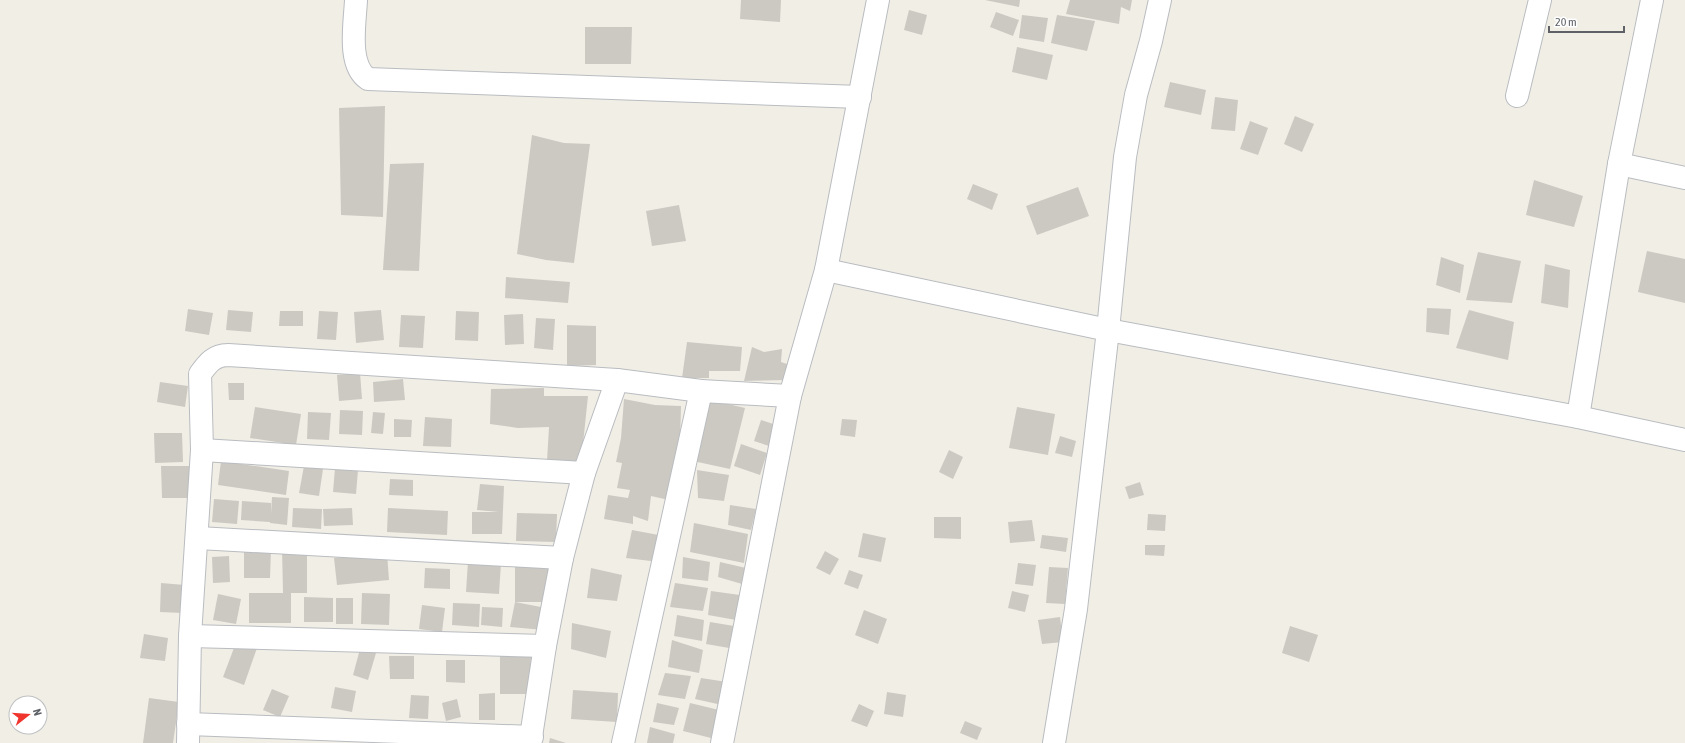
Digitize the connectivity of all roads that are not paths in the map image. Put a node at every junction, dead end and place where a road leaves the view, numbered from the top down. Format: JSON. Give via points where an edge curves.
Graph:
{"nodes":[{"id":1,"x":356,"y":0,"type":"edge"},
{"id":2,"x":878,"y":0,"type":"edge"},
{"id":3,"x":1160,"y":0,"type":"edge"},
{"id":4,"x":1540,"y":0,"type":"edge"},
{"id":5,"x":1652,"y":0,"type":"edge"},
{"id":6,"x":1517,"y":96,"type":"dead end"},
{"id":7,"x":860,"y":97,"type":"junction"},
{"id":8,"x":1619,"y":164,"type":"junction"},
{"id":9,"x":1685,"y":178,"type":"edge"},
{"id":10,"x":826,"y":270,"type":"junction"},
{"id":11,"x":1108,"y":330,"type":"junction"},
{"id":12,"x":617,"y":380,"type":"junction"},
{"id":13,"x":701,"y":391,"type":"junction"},
{"id":14,"x":790,"y":396,"type":"junction"},
{"id":15,"x":1578,"y":417,"type":"junction"},
{"id":16,"x":1685,"y":440,"type":"edge"},
{"id":17,"x":202,"y":450,"type":"junction"},
{"id":18,"x":584,"y":473,"type":"junction"},
{"id":19,"x":198,"y":538,"type":"junction"},
{"id":20,"x":562,"y":558,"type":"junction"},
{"id":21,"x":190,"y":636,"type":"junction"},
{"id":22,"x":545,"y":646,"type":"junction"},
{"id":23,"x":188,"y":734,"type":"edge"},
{"id":24,"x":531,"y":740,"type":"edge"},
{"id":25,"x":623,"y":743,"type":"edge"},
{"id":26,"x":722,"y":743,"type":"edge"},
{"id":27,"x":1054,"y":743,"type":"edge"}],
"edges":[{"from":1,"to":7,"type":"street","via":[[354,55],[357,68],[368,79]]},
{"from":2,"to":7,"type":"street"},
{"from":3,"to":11,"type":"street","via":[[1136,95],[1125,157]]},
{"from":4,"to":6,"type":"street"},
{"from":5,"to":8,"type":"street"},
{"from":7,"to":10,"type":"street"},
{"from":8,"to":9,"type":"street"},
{"from":8,"to":15,"type":"street"},
{"from":10,"to":11,"type":"street"},
{"from":10,"to":14,"type":"street"},
{"from":11,"to":15,"type":"street"},
{"from":11,"to":27,"type":"street","via":[[1076,609]]},
{"from":12,"to":13,"type":"street"},
{"from":12,"to":17,"type":"street","via":[[216,356],[200,374]]},
{"from":12,"to":18,"type":"street"},
{"from":13,"to":14,"type":"street"},
{"from":13,"to":25,"type":"street"},
{"from":14,"to":26,"type":"street"},
{"from":15,"to":16,"type":"street"},
{"from":17,"to":18,"type":"street"},
{"from":17,"to":19,"type":"street"},
{"from":18,"to":20,"type":"street"},
{"from":19,"to":20,"type":"street"},
{"from":19,"to":21,"type":"street"},
{"from":20,"to":22,"type":"street"},
{"from":21,"to":22,"type":"street"},
{"from":21,"to":23,"type":"street"},
{"from":22,"to":24,"type":"street"},
{"from":23,"to":24,"type":"street"}]}
